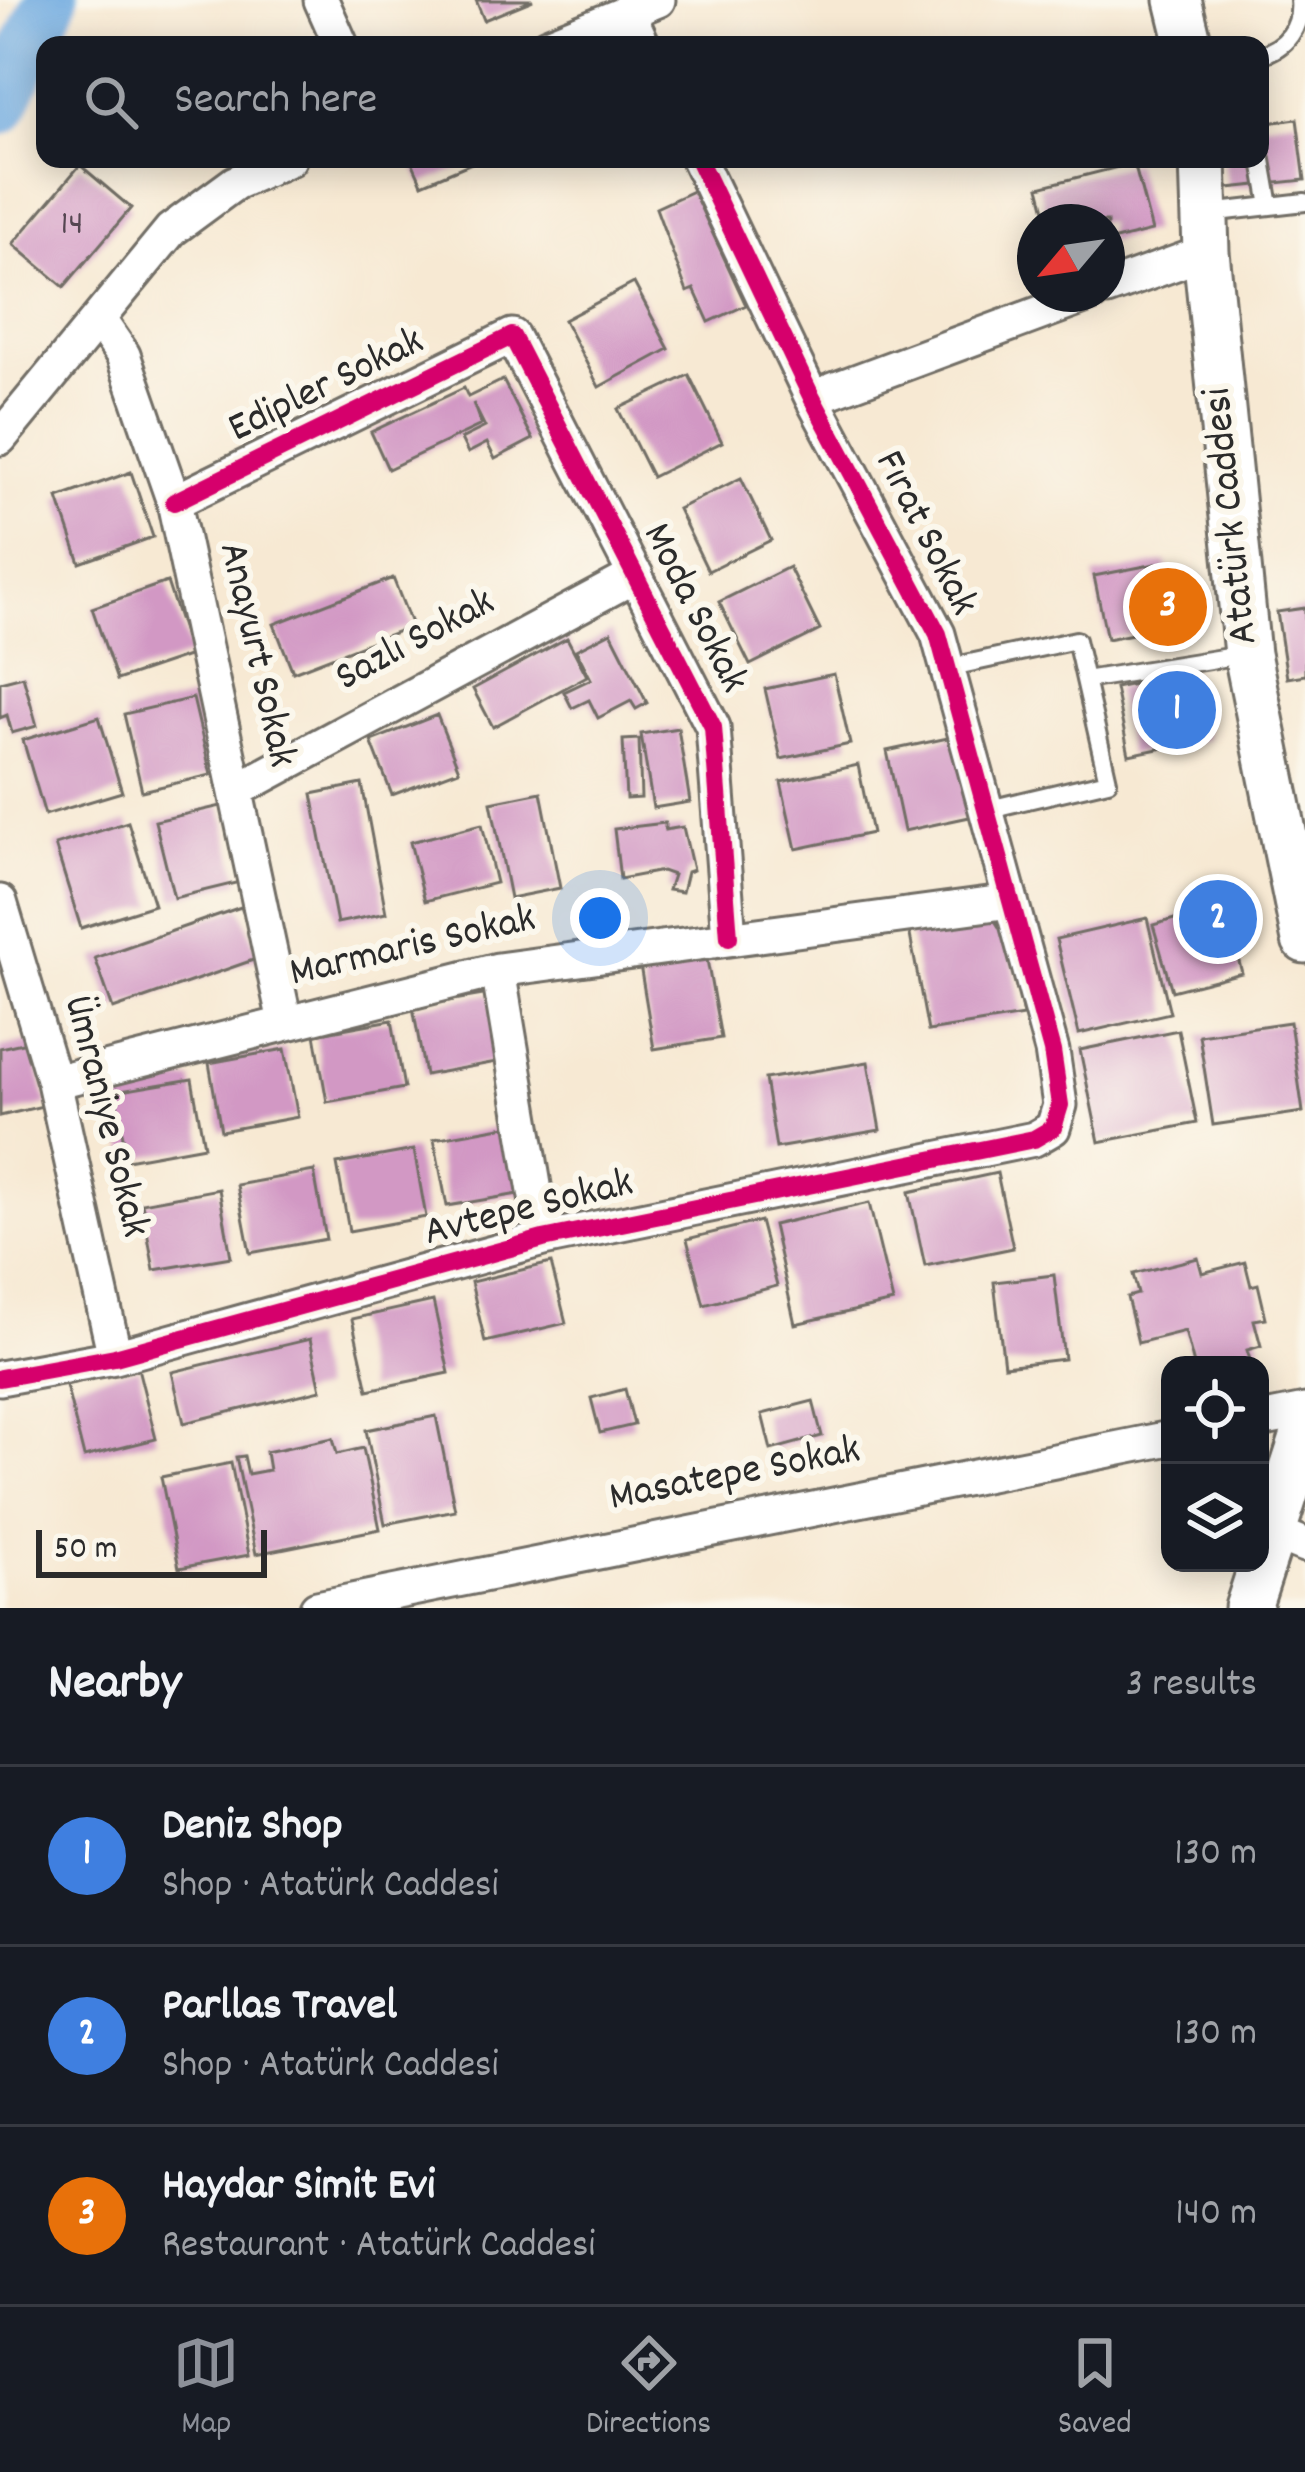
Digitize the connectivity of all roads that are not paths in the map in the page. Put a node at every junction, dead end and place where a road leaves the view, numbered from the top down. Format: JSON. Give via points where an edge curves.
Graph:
{"nodes":[{"id":1,"x":321,"y":0,"type":"edge"},
{"id":2,"x":1178,"y":0,"type":"edge"},
{"id":3,"x":1299,"y":0,"type":"edge"},
{"id":4,"x":642,"y":5,"type":"edge"},
{"id":5,"x":337,"y":36,"type":"edge"},
{"id":6,"x":568,"y":36,"type":"edge"},
{"id":7,"x":643,"y":36,"type":"edge"},
{"id":8,"x":1188,"y":36,"type":"edge"},
{"id":9,"x":1269,"y":53,"type":"edge"},
{"id":10,"x":269,"y":168,"type":"edge"},
{"id":11,"x":702,"y":168,"type":"edge"},
{"id":12,"x":1203,"y":168,"type":"edge"},
{"id":13,"x":1263,"y":168,"type":"edge"},
{"id":14,"x":1305,"y":202,"type":"edge"},
{"id":15,"x":1270,"y":206,"type":"junction"},
{"id":16,"x":1206,"y":232,"type":"junction"},
{"id":17,"x":1125,"y":278,"type":"edge"},
{"id":18,"x":1044,"y":312,"type":"edge"},
{"id":19,"x":99,"y":320,"type":"junction"},
{"id":20,"x":512,"y":336,"type":"joint"},
{"id":21,"x":812,"y":398,"type":"junction"},
{"id":22,"x":0,"y":439,"type":"edge"},
{"id":23,"x":174,"y":502,"type":"junction"},
{"id":24,"x":636,"y":575,"type":"junction"},
{"id":25,"x":1247,"y":654,"type":"junction"},
{"id":26,"x":947,"y":668,"type":"junction"},
{"id":27,"x":1085,"y":680,"type":"junction"},
{"id":28,"x":239,"y":789,"type":"junction"},
{"id":29,"x":985,"y":810,"type":"junction"},
{"id":30,"x":1011,"y":901,"type":"junction"},
{"id":31,"x":0,"y":902,"type":"edge"},
{"id":32,"x":729,"y":937,"type":"junction"},
{"id":33,"x":1305,"y":940,"type":"edge"},
{"id":34,"x":498,"y":970,"type":"junction"},
{"id":35,"x":285,"y":1022,"type":"junction"},
{"id":36,"x":54,"y":1082,"type":"junction"},
{"id":37,"x":1060,"y":1105,"type":"joint"},
{"id":38,"x":542,"y":1239,"type":"junction"},
{"id":39,"x":115,"y":1357,"type":"junction"},
{"id":40,"x":0,"y":1378,"type":"edge"},
{"id":41,"x":1305,"y":1411,"type":"edge"},
{"id":42,"x":1269,"y":1418,"type":"edge"},
{"id":43,"x":1305,"y":1432,"type":"edge"},
{"id":44,"x":1161,"y":1440,"type":"edge"},
{"id":45,"x":1288,"y":1538,"type":"edge"},
{"id":46,"x":317,"y":1608,"type":"edge"},
{"id":47,"x":1248,"y":1608,"type":"edge"}],
"edges":[{"from":1,"to":5,"type":"street"},
{"from":2,"to":8,"type":"main road"},
{"from":3,"to":9,"type":"lane","via":[[1291,36]]},
{"from":4,"to":6,"type":"street"},
{"from":4,"to":7,"type":"street"},
{"from":10,"to":19,"type":"street","via":[[171,230]]},
{"from":11,"to":21,"type":"street","name":"Fırat Sokak"},
{"from":12,"to":16,"type":"main road","name":"Atatürk Caddesi"},
{"from":13,"to":15,"type":"lane"},
{"from":14,"to":15,"type":"lane"},
{"from":15,"to":16,"type":"lane"},
{"from":16,"to":17,"type":"street"},
{"from":16,"to":25,"type":"main road","name":"Atatürk Caddesi"},
{"from":18,"to":21,"type":"street"},
{"from":19,"to":22,"type":"street"},
{"from":19,"to":23,"type":"street","name":"Anayurt Sokak","via":[[123,355]]},
{"from":20,"to":23,"type":"street","name":"Edipler Sokak"},
{"from":20,"to":24,"type":"street","name":"Moda Sokak"},
{"from":21,"to":26,"type":"street","name":"Fırat Sokak","via":[[938,634]]},
{"from":23,"to":28,"type":"street","name":"Anayurt Sokak"},
{"from":24,"to":28,"type":"street","name":"Sazlı Sokak"},
{"from":24,"to":32,"type":"street","name":"Moda Sokak","via":[[713,727]]},
{"from":25,"to":27,"type":"lane"},
{"from":25,"to":33,"type":"main road","name":"Atatürk Caddesi"},
{"from":26,"to":27,"type":"lane","via":[[1076,640]]},
{"from":26,"to":29,"type":"street","name":"Fırat Sokak"},
{"from":27,"to":29,"type":"lane","via":[[1108,781]]},
{"from":28,"to":35,"type":"street","name":"Anayurt Sokak"},
{"from":29,"to":30,"type":"street","name":"Fırat Sokak"},
{"from":30,"to":32,"type":"street","name":"Marmaris Sokak"},
{"from":30,"to":37,"type":"street","name":"Fırat Sokak"},
{"from":31,"to":36,"type":"street","name":"Ümraniye Sokak"},
{"from":32,"to":34,"type":"street","name":"Marmaris Sokak"},
{"from":34,"to":35,"type":"street","name":"Marmaris Sokak"},
{"from":34,"to":38,"type":"street"},
{"from":35,"to":36,"type":"street","name":"Marmaris Sokak"},
{"from":36,"to":39,"type":"street","name":"Ümraniye Sokak"},
{"from":37,"to":38,"type":"street","name":"Avtepe Sokak","via":[[1053,1127],[1034,1139]]},
{"from":38,"to":39,"type":"street","name":"Avtepe Sokak"},
{"from":39,"to":40,"type":"street","name":"Avtepe Sokak"},
{"from":41,"to":42,"type":"street"},
{"from":43,"to":45,"type":"main road"},
{"from":44,"to":46,"type":"street","name":"Masatepe Sokak"},
{"from":45,"to":47,"type":"main road"}]}
